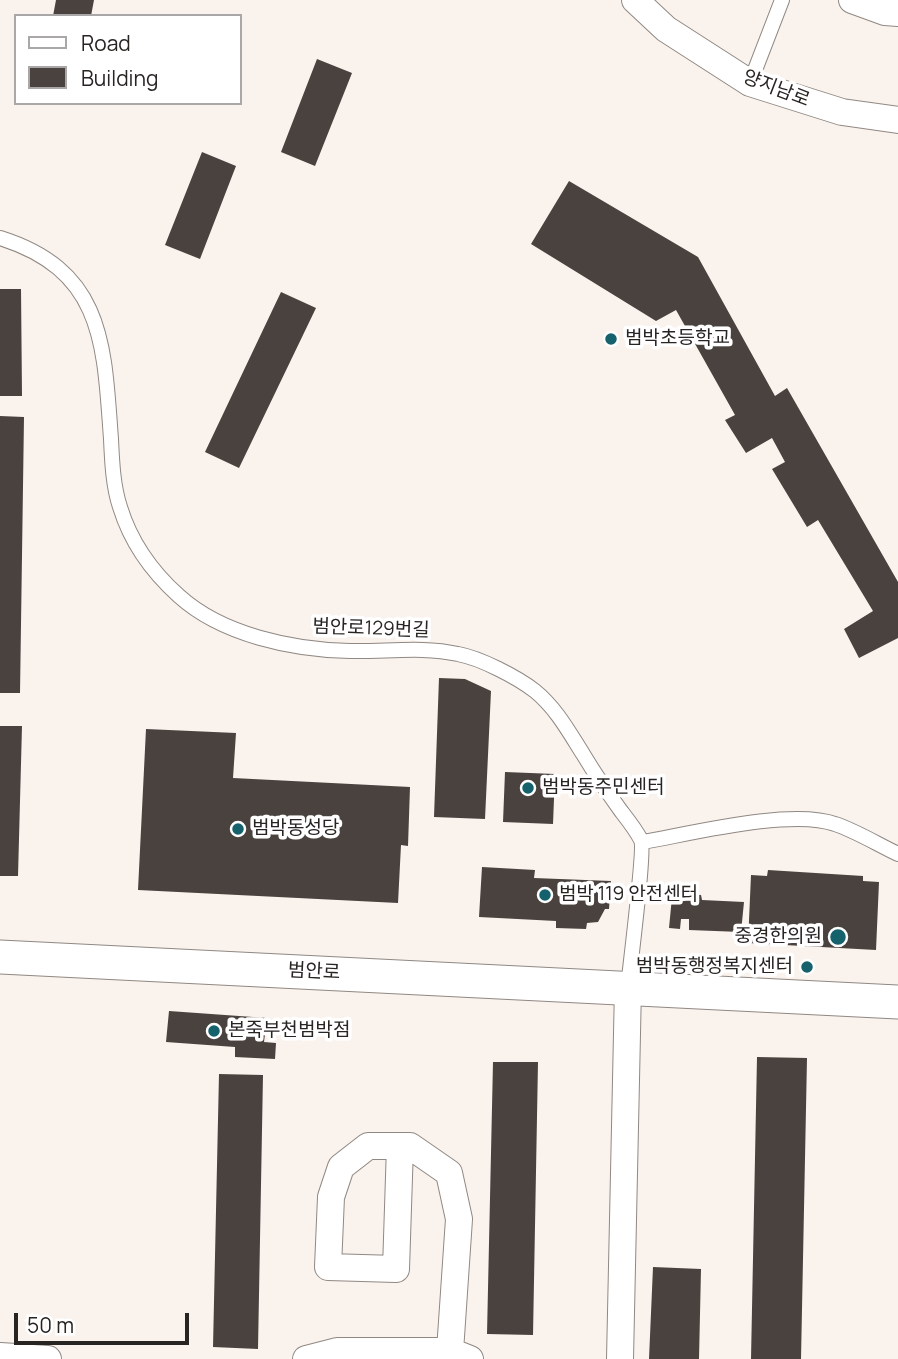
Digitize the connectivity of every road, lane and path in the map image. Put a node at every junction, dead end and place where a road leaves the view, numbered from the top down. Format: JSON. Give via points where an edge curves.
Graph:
{"nodes":[{"id":1,"x":635,"y":0,"type":"edge"},
{"id":2,"x":782,"y":0,"type":"edge"},
{"id":3,"x":852,"y":0,"type":"edge"},
{"id":4,"x":898,"y":13,"type":"edge"},
{"id":5,"x":750,"y":83,"type":"junction"},
{"id":6,"x":898,"y":120,"type":"edge"},
{"id":7,"x":0,"y":238,"type":"edge"},
{"id":8,"x":643,"y":842,"type":"junction"},
{"id":9,"x":898,"y":854,"type":"edge"},
{"id":10,"x":0,"y":957,"type":"edge"},
{"id":11,"x":628,"y":987,"type":"junction"},
{"id":12,"x":898,"y":1002,"type":"edge"},
{"id":13,"x":400,"y":1146,"type":"junction"},
{"id":14,"x":460,"y":1355,"type":"edge"},
{"id":15,"x":0,"y":1356,"type":"edge"},
{"id":16,"x":48,"y":1359,"type":"edge"},
{"id":17,"x":306,"y":1359,"type":"edge"},
{"id":18,"x":620,"y":1359,"type":"edge"}],
"edges":[{"from":1,"to":5,"type":"street","name":"양지남로","via":[[666,29]]},
{"from":2,"to":5,"type":"lane"},
{"from":3,"to":4,"type":"street"},
{"from":5,"to":6,"type":"street","name":"양지남로","via":[[842,112]]},
{"from":7,"to":8,"type":"lane","name":"범안로129번길","via":[[39,254],[64,271],[97,325],[119,505],[134,543],[156,575],[186,602],[228,628],[277,643],[346,651],[461,654],[503,672],[535,691],[557,713]]},
{"from":8,"to":9,"type":"lane","via":[[793,818],[833,822]]},
{"from":8,"to":11,"type":"lane"},
{"from":10,"to":11,"type":"street","name":"범안로"},
{"from":11,"to":12,"type":"street","name":"범안로"},
{"from":11,"to":18,"type":"street"},
{"from":13,"to":13,"type":"street","via":[[369,1146],[341,1167],[331,1197],[328,1267],[396,1269]]},
{"from":13,"to":14,"type":"street","via":[[410,1146],[449,1173],[459,1219]]},
{"from":14,"to":17,"type":"street","via":[[337,1351]]},
{"from":15,"to":16,"type":"street"}]}
